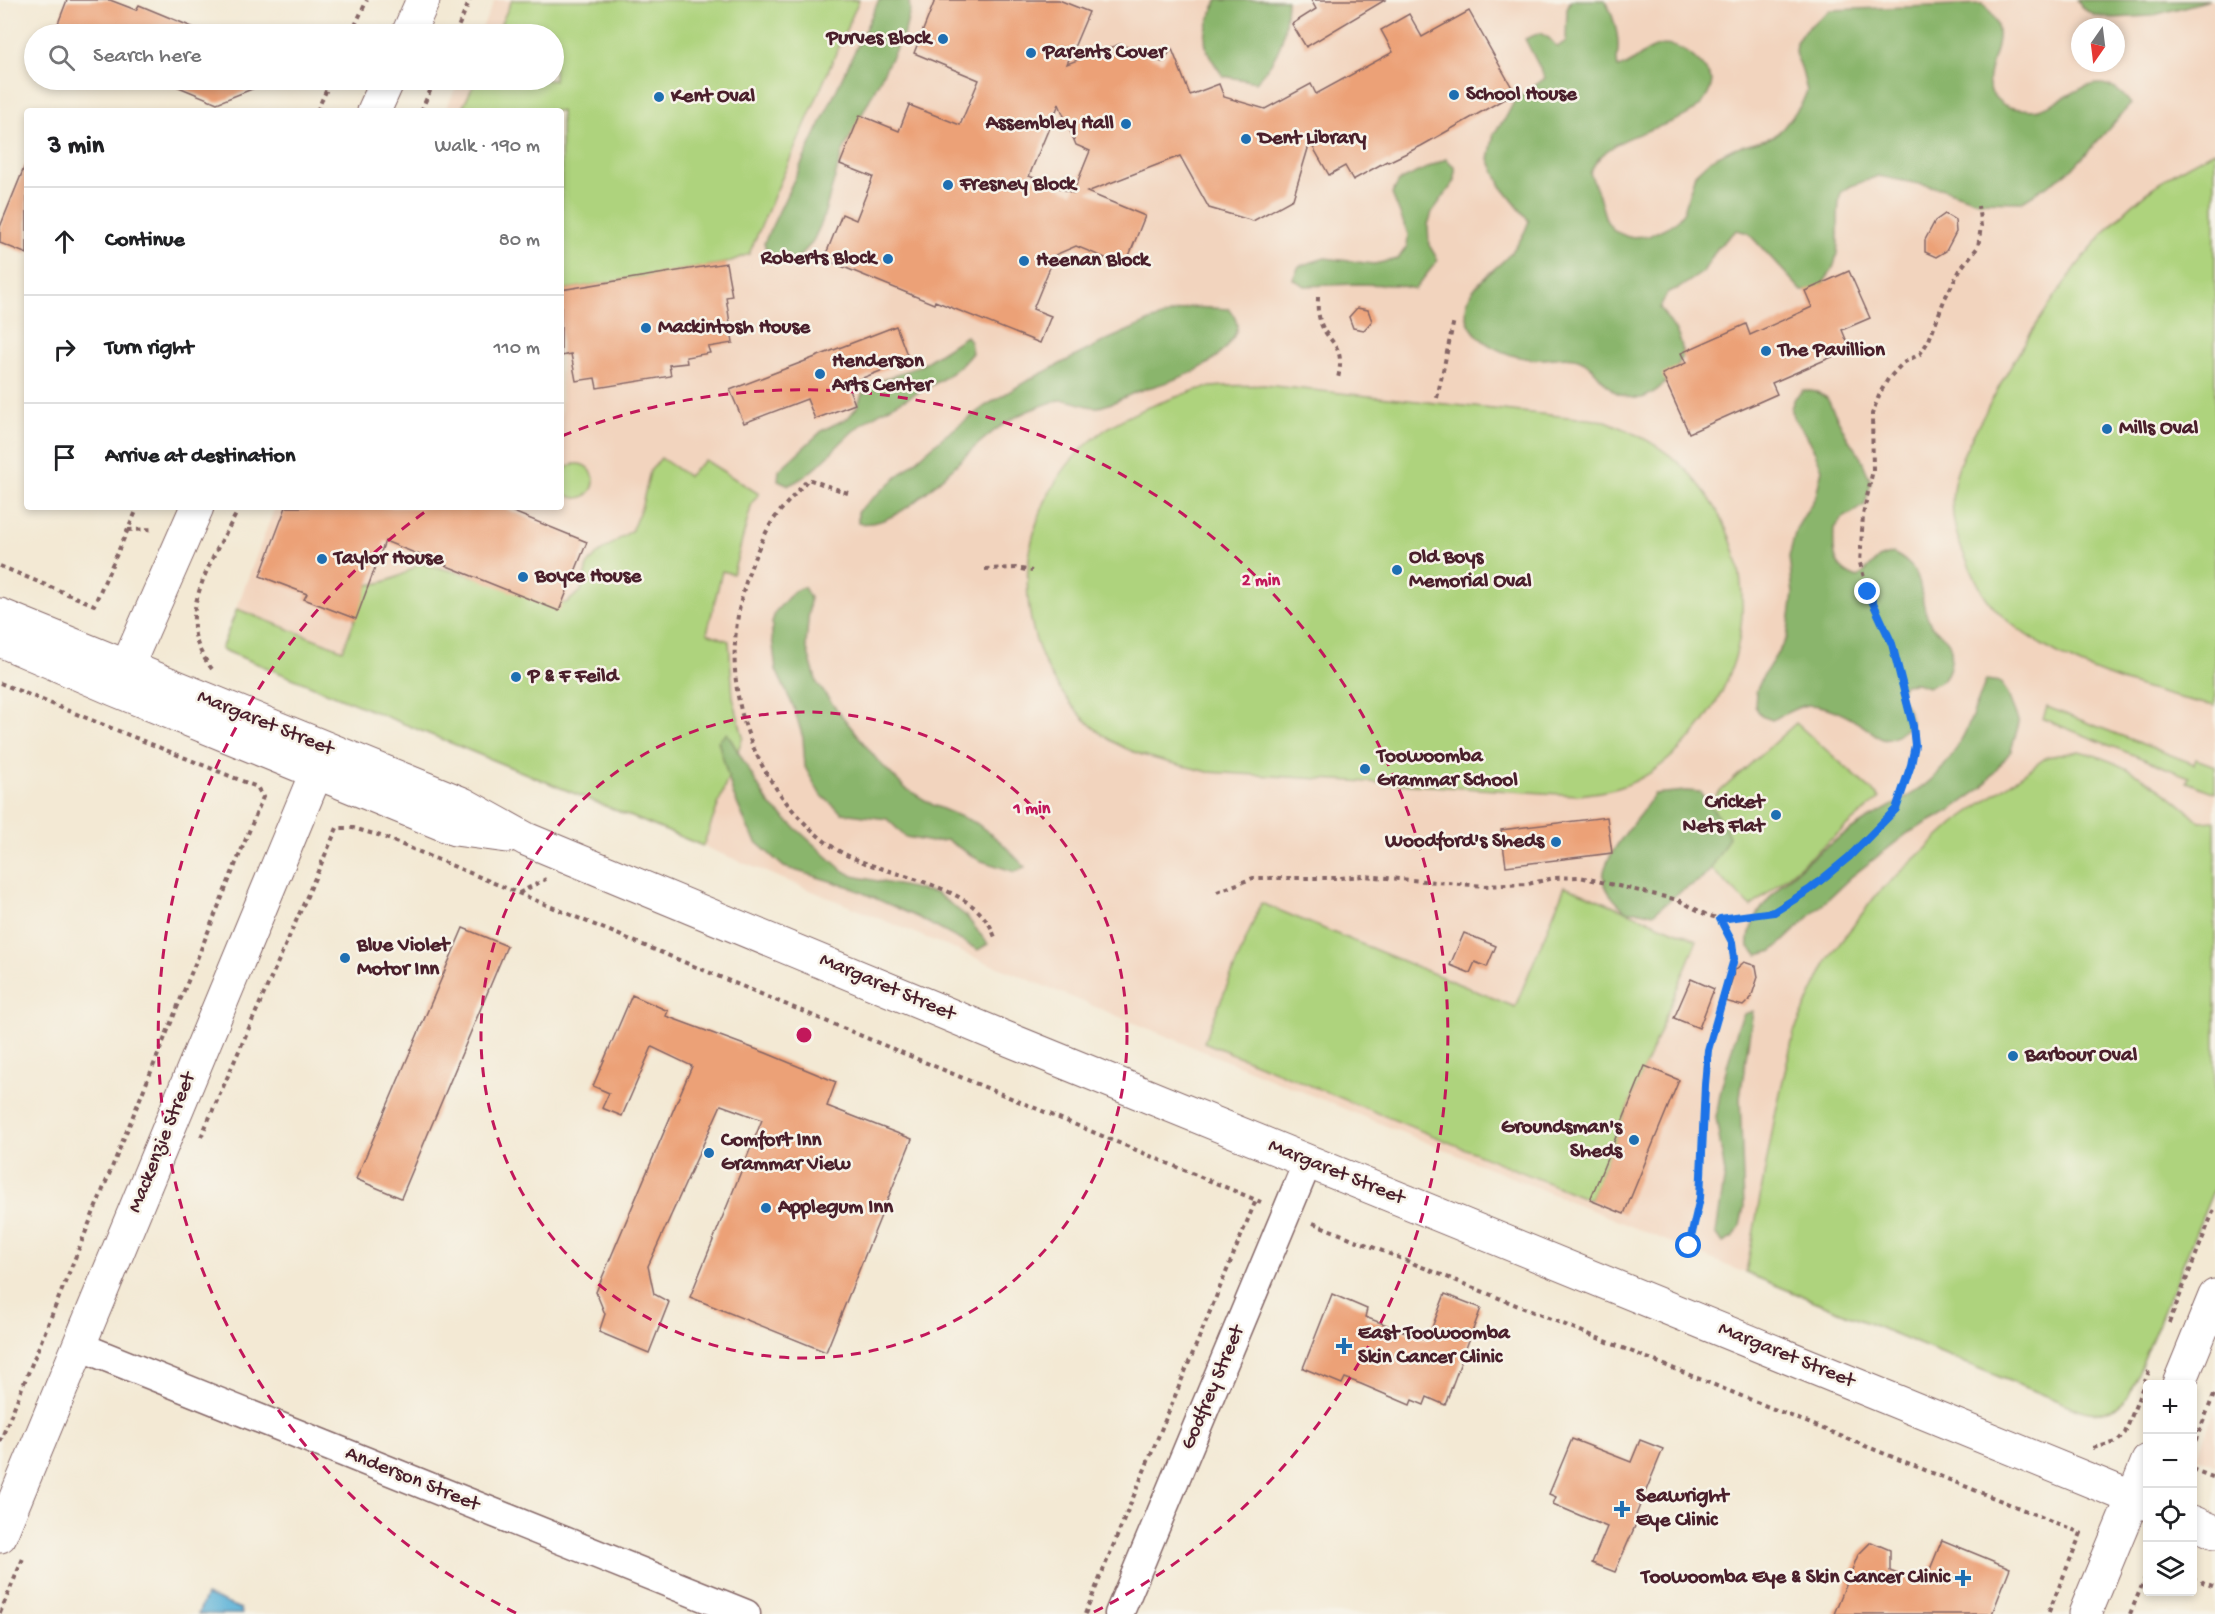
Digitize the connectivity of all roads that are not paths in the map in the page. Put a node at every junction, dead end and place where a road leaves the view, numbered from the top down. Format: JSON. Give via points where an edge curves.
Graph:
{"nodes":[{"id":1,"x":423,"y":0,"type":"edge"},
{"id":2,"x":412,"y":24,"type":"edge"},
{"id":3,"x":383,"y":90,"type":"edge"},
{"id":4,"x":375,"y":108,"type":"edge"},
{"id":5,"x":195,"y":510,"type":"edge"},
{"id":6,"x":0,"y":615,"type":"edge"},
{"id":7,"x":0,"y":640,"type":"edge"},
{"id":8,"x":121,"y":679,"type":"junction"},
{"id":9,"x":321,"y":761,"type":"junction"},
{"id":10,"x":1308,"y":1161,"type":"junction"},
{"id":11,"x":2215,"y":1296,"type":"edge"},
{"id":12,"x":2207,"y":1336,"type":"edge"},
{"id":13,"x":79,"y":1346,"type":"junction"},
{"id":14,"x":2181,"y":1380,"type":"edge"},
{"id":15,"x":2143,"y":1486,"type":"edge"},
{"id":16,"x":2140,"y":1501,"type":"edge"},
{"id":17,"x":2197,"y":1524,"type":"edge"},
{"id":18,"x":2215,"y":1532,"type":"edge"},
{"id":19,"x":0,"y":1536,"type":"edge"},
{"id":20,"x":746,"y":1614,"type":"edge"},
{"id":21,"x":1119,"y":1614,"type":"edge"},
{"id":22,"x":2085,"y":1614,"type":"edge"}],
"edges":[{"from":1,"to":2,"type":"street"},
{"from":3,"to":4,"type":"street"},
{"from":5,"to":8,"type":"street"},
{"from":6,"to":8,"type":"street","name":"Margaret Street"},
{"from":7,"to":8,"type":"street","name":"Margaret Street"},
{"from":8,"to":9,"type":"street","name":"Margaret Street"},
{"from":9,"to":10,"type":"street","name":"Margaret Street","via":[[463,804],[526,839]]},
{"from":9,"to":13,"type":"street","name":"Mackenzie Street"},
{"from":10,"to":16,"type":"street","name":"Margaret Street"},
{"from":10,"to":21,"type":"street","name":"Godfrey Street"},
{"from":11,"to":12,"type":"street"},
{"from":12,"to":14,"type":"street"},
{"from":13,"to":19,"type":"street","name":"Mackenzie Street"},
{"from":13,"to":20,"type":"street","name":"Anderson Street"},
{"from":15,"to":16,"type":"street"},
{"from":16,"to":22,"type":"street"},
{"from":17,"to":18,"type":"street"}]}
